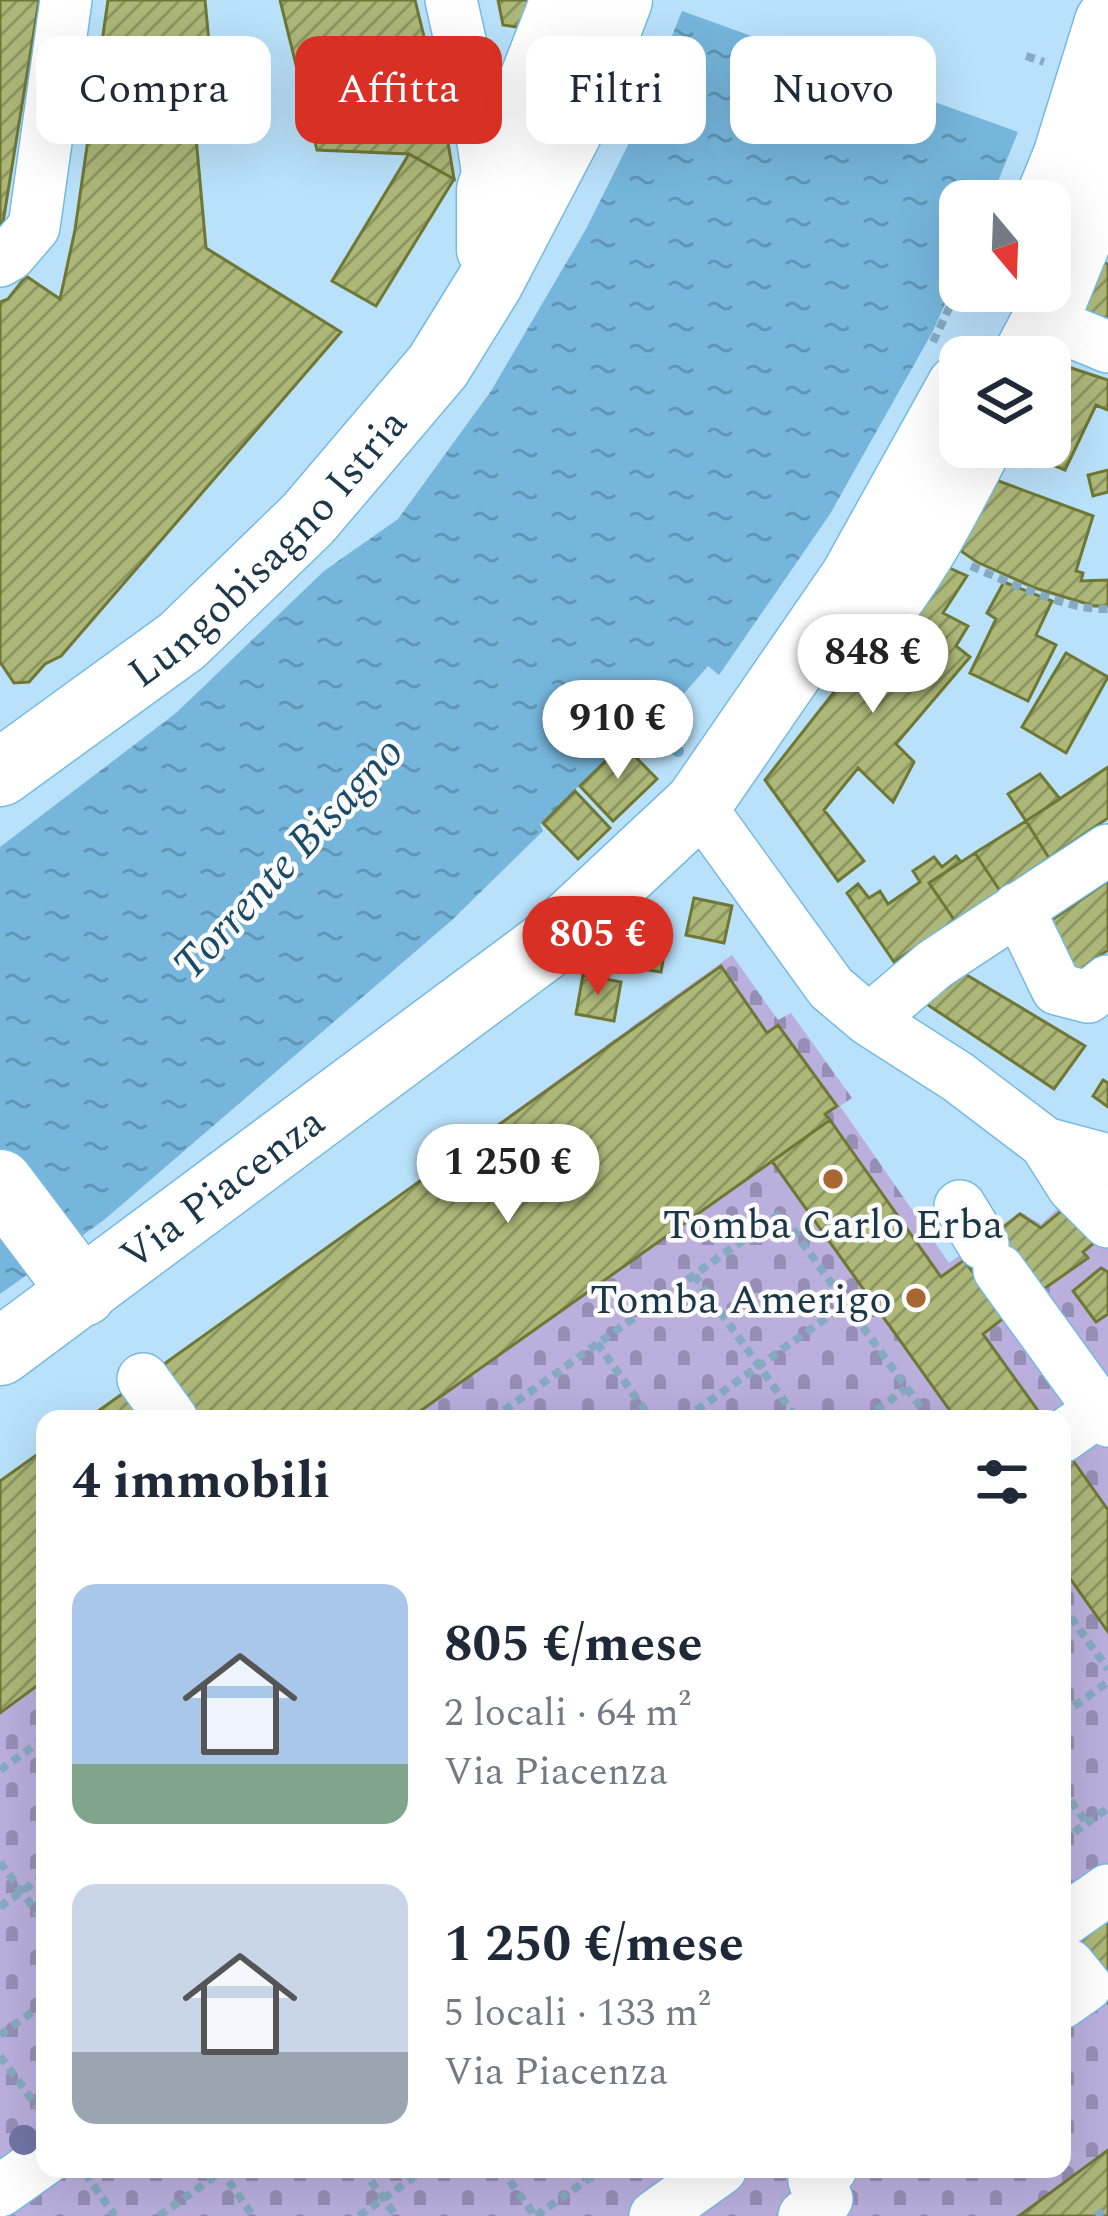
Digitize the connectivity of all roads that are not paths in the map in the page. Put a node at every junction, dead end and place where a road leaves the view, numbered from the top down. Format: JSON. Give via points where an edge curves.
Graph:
{"nodes":[{"id":1,"x":66,"y":0,"type":"edge"},
{"id":2,"x":451,"y":0,"type":"edge"},
{"id":3,"x":564,"y":0,"type":"edge"},
{"id":4,"x":619,"y":0,"type":"edge"},
{"id":5,"x":666,"y":0,"type":"edge"},
{"id":6,"x":1108,"y":22,"type":"edge"},
{"id":7,"x":1108,"y":166,"type":"edge"},
{"id":8,"x":1057,"y":180,"type":"edge"},
{"id":9,"x":490,"y":190,"type":"junction"},
{"id":10,"x":0,"y":261,"type":"edge"},
{"id":11,"x":490,"y":283,"type":"junction"},
{"id":12,"x":1027,"y":323,"type":"edge"},
{"id":13,"x":1108,"y":347,"type":"edge"},
{"id":14,"x":939,"y":425,"type":"edge"},
{"id":15,"x":966,"y":468,"type":"edge"},
{"id":16,"x":753,"y":728,"type":"junction"},
{"id":17,"x":0,"y":773,"type":"edge"},
{"id":18,"x":698,"y":804,"type":"junction"},
{"id":19,"x":1108,"y":850,"type":"edge"},
{"id":20,"x":1018,"y":908,"type":"junction"},
{"id":21,"x":1108,"y":980,"type":"edge"},
{"id":22,"x":868,"y":1020,"type":"junction"},
{"id":23,"x":1045,"y":1142,"type":"junction"},
{"id":24,"x":1108,"y":1160,"type":"edge"},
{"id":25,"x":0,"y":1183,"type":"edge"},
{"id":26,"x":1103,"y":1236,"type":"edge"},
{"id":27,"x":981,"y":1240,"type":"dead end"},
{"id":28,"x":81,"y":1290,"type":"junction"},
{"id":29,"x":0,"y":1352,"type":"edge"},
{"id":30,"x":1090,"y":1422,"type":"edge"},
{"id":31,"x":1108,"y":1890,"type":"edge"},
{"id":32,"x":1071,"y":1916,"type":"edge"},
{"id":33,"x":36,"y":2165,"type":"edge"},
{"id":34,"x":709,"y":2178,"type":"edge"},
{"id":35,"x":818,"y":2178,"type":"edge"},
{"id":36,"x":0,"y":2191,"type":"edge"},
{"id":37,"x":659,"y":2215,"type":"edge"},
{"id":38,"x":804,"y":2216,"type":"edge"}],
"edges":[{"from":1,"to":10,"type":"street","via":[[34,227]]},
{"from":2,"to":9,"type":"street"},
{"from":3,"to":9,"type":"main road"},
{"from":4,"to":11,"type":"main road","name":"Lungobisagno Istria","via":[[569,131]]},
{"from":5,"to":11,"type":"main road","via":[[613,135],[579,194]]},
{"from":6,"to":8,"type":"main road"},
{"from":7,"to":12,"type":"main road"},
{"from":9,"to":11,"type":"main road"},
{"from":11,"to":17,"type":"main road","name":"Lungobisagno Istria","via":[[438,366],[308,519],[182,641]]},
{"from":12,"to":13,"type":"street"},
{"from":14,"to":16,"type":"main road","name":"Via Piacenza","via":[[853,579]]},
{"from":15,"to":16,"type":"main road","via":[[893,597],[819,682]]},
{"from":16,"to":18,"type":"main road","name":"Via Piacenza"},
{"from":18,"to":22,"type":"street","via":[[831,988]]},
{"from":18,"to":28,"type":"main road","name":"Via Piacenza","via":[[547,945]]},
{"from":19,"to":20,"type":"street"},
{"from":20,"to":21,"type":"street","via":[[1057,989],[1088,997]]},
{"from":20,"to":22,"type":"street"},
{"from":22,"to":23,"type":"street"},
{"from":23,"to":24,"type":"street"},
{"from":23,"to":26,"type":"street"},
{"from":25,"to":28,"type":"main road"},
{"from":27,"to":30,"type":"street"},
{"from":28,"to":29,"type":"main road","name":"Via Piacenza"},
{"from":31,"to":32,"type":"street"},
{"from":33,"to":36,"type":"street"},
{"from":34,"to":37,"type":"street"},
{"from":35,"to":38,"type":"street","via":[[827,2198]]}]}
